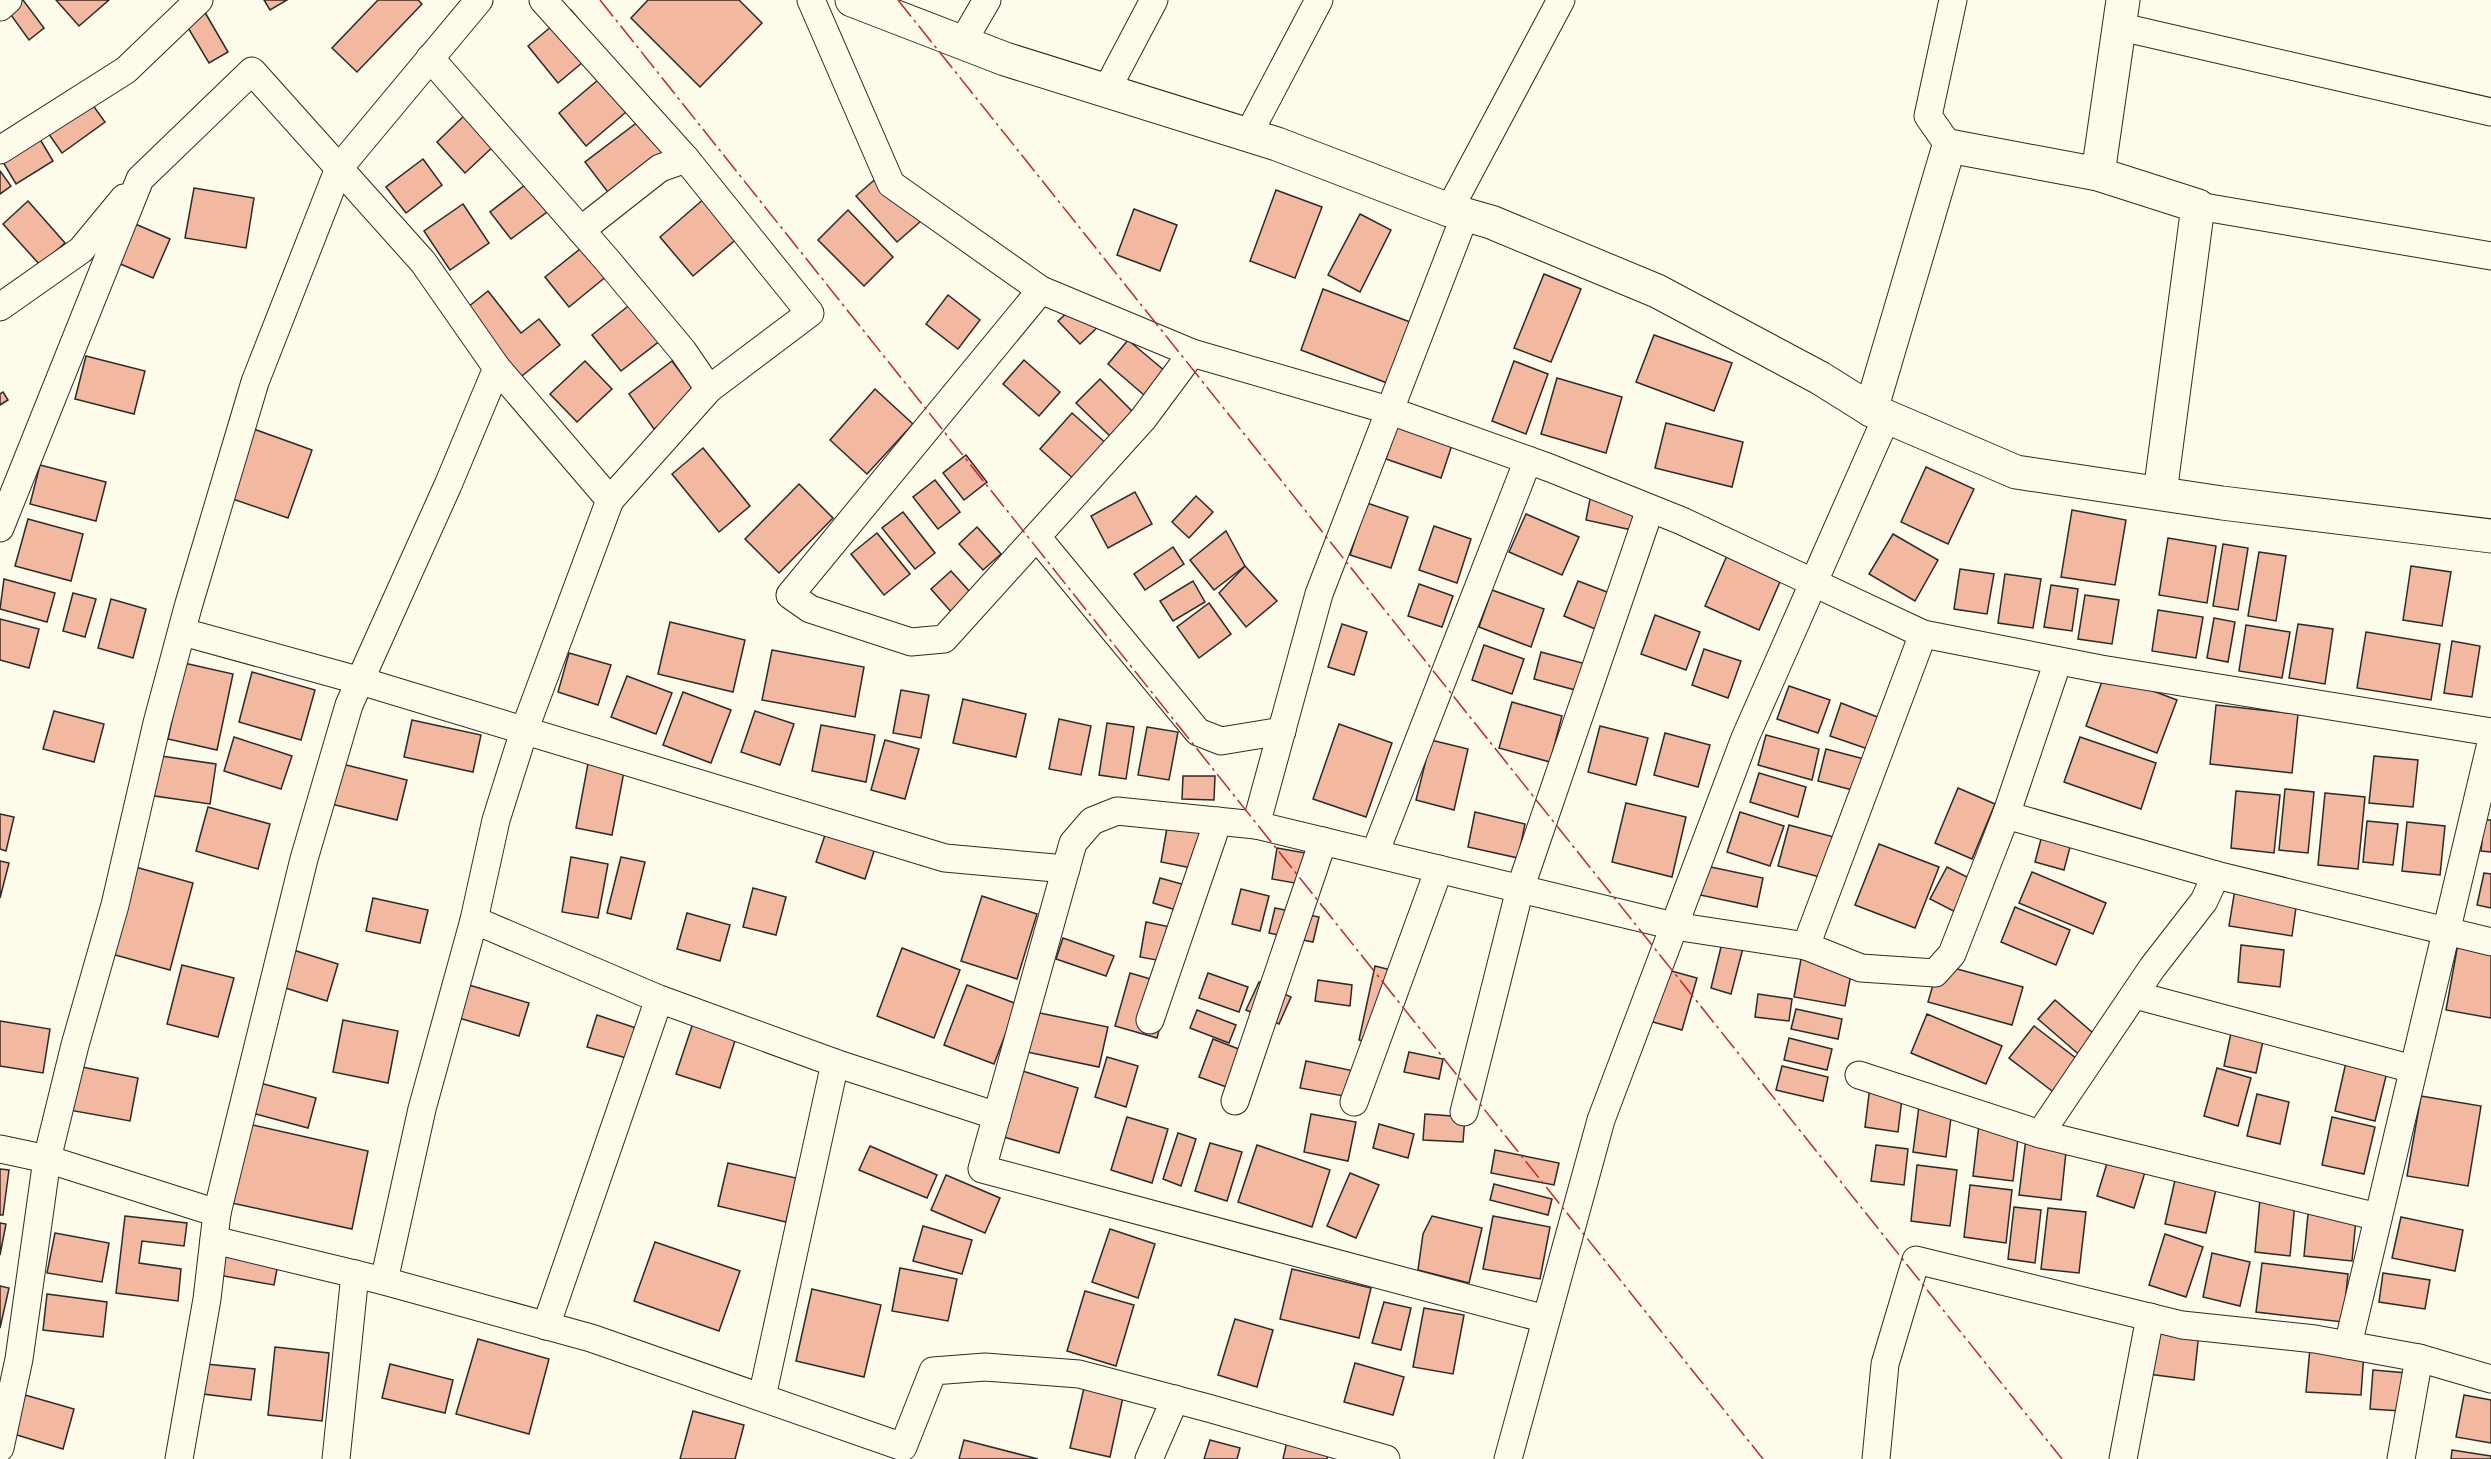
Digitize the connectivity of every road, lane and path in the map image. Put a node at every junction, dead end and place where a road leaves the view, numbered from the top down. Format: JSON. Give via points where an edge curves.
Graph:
{"nodes":[{"id":1,"x":8,"y":0,"type":"edge"},
{"id":2,"x":200,"y":0,"type":"edge"},
{"id":3,"x":479,"y":0,"type":"edge"},
{"id":4,"x":543,"y":0,"type":"edge"},
{"id":5,"x":810,"y":0,"type":"edge"},
{"id":6,"x":852,"y":0,"type":"edge"},
{"id":7,"x":987,"y":0,"type":"edge"},
{"id":8,"x":1154,"y":0,"type":"edge"},
{"id":9,"x":1319,"y":0,"type":"edge"},
{"id":10,"x":1561,"y":0,"type":"edge"},
{"id":11,"x":1953,"y":0,"type":"edge"},
{"id":12,"x":0,"y":7,"type":"edge"},
{"id":13,"x":2120,"y":13,"type":"edge"},
{"id":14,"x":962,"y":43,"type":"junction"},
{"id":15,"x":430,"y":58,"type":"junction"},
{"id":16,"x":1106,"y":91,"type":"junction"},
{"id":17,"x":2491,"y":112,"type":"edge"},
{"id":18,"x":1248,"y":135,"type":"junction"},
{"id":19,"x":1949,"y":146,"type":"junction"},
{"id":20,"x":0,"y":150,"type":"edge"},
{"id":21,"x":686,"y":159,"type":"junction"},
{"id":22,"x":339,"y":168,"type":"junction"},
{"id":23,"x":2098,"y":174,"type":"junction"},
{"id":24,"x":140,"y":179,"type":"junction"},
{"id":25,"x":2198,"y":206,"type":"junction"},
{"id":26,"x":1457,"y":213,"type":"junction"},
{"id":27,"x":581,"y":230,"type":"junction"},
{"id":28,"x":2491,"y":256,"type":"edge"},
{"id":29,"x":1041,"y":290,"type":"junction"},
{"id":30,"x":0,"y":308,"type":"edge"},
{"id":31,"x":1192,"y":353,"type":"junction"},
{"id":32,"x":497,"y":368,"type":"junction"},
{"id":33,"x":709,"y":389,"type":"junction"},
{"id":34,"x":1389,"y":410,"type":"junction"},
{"id":35,"x":1879,"y":413,"type":"junction"},
{"id":36,"x":1528,"y":460,"type":"junction"},
{"id":37,"x":2160,"y":493,"type":"junction"},
{"id":38,"x":610,"y":500,"type":"junction"},
{"id":39,"x":1650,"y":509,"type":"junction"},
{"id":40,"x":0,"y":528,"type":"edge"},
{"id":41,"x":2491,"y":536,"type":"edge"},
{"id":42,"x":1037,"y":537,"type":"junction"},
{"id":43,"x":1813,"y":584,"type":"junction"},
{"id":44,"x":183,"y":632,"type":"junction"},
{"id":45,"x":1923,"y":634,"type":"junction"},
{"id":46,"x":2058,"y":661,"type":"junction"},
{"id":47,"x":361,"y":681,"type":"junction"},
{"id":48,"x":524,"y":731,"type":"junction"},
{"id":49,"x":1282,"y":731,"type":"junction"},
{"id":50,"x":2491,"y":732,"type":"edge"},
{"id":51,"x":2491,"y":743,"type":"edge"},
{"id":52,"x":2006,"y":815,"type":"junction"},
{"id":53,"x":1218,"y":821,"type":"junction"},
{"id":54,"x":1256,"y":825,"type":"junction"},
{"id":55,"x":1323,"y":841,"type":"junction"},
{"id":56,"x":1375,"y":853,"type":"junction"},
{"id":57,"x":1066,"y":868,"type":"junction"},
{"id":58,"x":1439,"y":868,"type":"junction"},
{"id":59,"x":2216,"y":875,"type":"junction"},
{"id":60,"x":1520,"y":889,"type":"junction"},
{"id":61,"x":474,"y":920,"type":"junction"},
{"id":62,"x":1674,"y":926,"type":"junction"},
{"id":63,"x":2446,"y":931,"type":"junction"},
{"id":64,"x":2491,"y":942,"type":"edge"},
{"id":65,"x":1806,"y":946,"type":"junction"},
{"id":66,"x":2135,"y":995,"type":"junction"},
{"id":67,"x":659,"y":999,"type":"junction"},
{"id":68,"x":1150,"y":1020,"type":"dead end"},
{"id":69,"x":835,"y":1063,"type":"junction"},
{"id":70,"x":2414,"y":1069,"type":"junction"},
{"id":71,"x":1859,"y":1075,"type":"dead end"},
{"id":72,"x":1235,"y":1101,"type":"dead end"},
{"id":73,"x":1354,"y":1102,"type":"dead end"},
{"id":74,"x":1464,"y":1112,"type":"dead end"},
{"id":75,"x":997,"y":1116,"type":"junction"},
{"id":76,"x":2040,"y":1134,"type":"junction"},
{"id":77,"x":0,"y":1149,"type":"edge"},
{"id":78,"x":47,"y":1160,"type":"junction"},
{"id":79,"x":217,"y":1213,"type":"junction"},
{"id":80,"x":2378,"y":1217,"type":"junction"},
{"id":81,"x":214,"y":1240,"type":"junction"},
{"id":82,"x":355,"y":1274,"type":"junction"},
{"id":83,"x":384,"y":1281,"type":"junction"},
{"id":84,"x":2150,"y":1317,"type":"junction"},
{"id":85,"x":1546,"y":1320,"type":"junction"},
{"id":86,"x":546,"y":1326,"type":"junction"},
{"id":87,"x":2348,"y":1345,"type":"junction"},
{"id":88,"x":2419,"y":1358,"type":"junction"},
{"id":89,"x":2491,"y":1379,"type":"edge"},
{"id":90,"x":762,"y":1397,"type":"junction"},
{"id":91,"x":1175,"y":1399,"type":"junction"},
{"id":92,"x":0,"y":1448,"type":"edge"},
{"id":93,"x":902,"y":1453,"type":"edge"},
{"id":94,"x":179,"y":1459,"type":"edge"},
{"id":95,"x":336,"y":1459,"type":"edge"},
{"id":96,"x":1149,"y":1459,"type":"edge"},
{"id":97,"x":1386,"y":1459,"type":"edge"},
{"id":98,"x":1508,"y":1459,"type":"edge"},
{"id":99,"x":1876,"y":1459,"type":"edge"},
{"id":100,"x":2123,"y":1459,"type":"edge"},
{"id":101,"x":2400,"y":1459,"type":"edge"}],
"edges":[{"from":1,"to":12,"type":"street"},
{"from":2,"to":20,"type":"street","via":[[126,70]]},
{"from":3,"to":15,"type":"street"},
{"from":4,"to":21,"type":"street"},
{"from":5,"to":29,"type":"street","via":[[891,184]]},
{"from":6,"to":14,"type":"street"},
{"from":7,"to":14,"type":"street"},
{"from":8,"to":16,"type":"street"},
{"from":9,"to":18,"type":"street"},
{"from":10,"to":26,"type":"street"},
{"from":11,"to":19,"type":"street","via":[[1928,116]]},
{"from":13,"to":17,"type":"street"},
{"from":13,"to":23,"type":"street"},
{"from":14,"to":16,"type":"street"},
{"from":15,"to":22,"type":"street"},
{"from":15,"to":27,"type":"street"},
{"from":16,"to":18,"type":"street"},
{"from":18,"to":26,"type":"street"},
{"from":19,"to":23,"type":"street"},
{"from":19,"to":35,"type":"street"},
{"from":21,"to":27,"type":"street","via":[[660,168]]},
{"from":21,"to":33,"type":"street","via":[[810,313]]},
{"from":22,"to":24,"type":"street","via":[[252,71]]},
{"from":22,"to":32,"type":"street","via":[[423,262]]},
{"from":22,"to":44,"type":"street","via":[[255,381]]},
{"from":23,"to":25,"type":"street"},
{"from":24,"to":30,"type":"street","via":[[81,250]]},
{"from":24,"to":40,"type":"street"},
{"from":25,"to":28,"type":"street"},
{"from":25,"to":37,"type":"street"},
{"from":26,"to":34,"type":"street"},
{"from":26,"to":35,"type":"street","via":[[1491,222],[1657,291]]},
{"from":27,"to":33,"type":"street","via":[[683,351]]},
{"from":29,"to":31,"type":"street"},
{"from":29,"to":42,"type":"street","via":[[790,595],[810,609],[911,642],[944,639]]},
{"from":31,"to":34,"type":"street"},
{"from":31,"to":42,"type":"street","via":[[1143,419]]},
{"from":32,"to":38,"type":"street"},
{"from":32,"to":47,"type":"street"},
{"from":33,"to":38,"type":"street"},
{"from":34,"to":36,"type":"street"},
{"from":34,"to":49,"type":"street","via":[[1319,594]]},
{"from":35,"to":37,"type":"street","via":[[2016,472]]},
{"from":35,"to":43,"type":"street"},
{"from":36,"to":39,"type":"street"},
{"from":36,"to":56,"type":"street"},
{"from":37,"to":41,"type":"street"},
{"from":38,"to":48,"type":"street"},
{"from":39,"to":43,"type":"street"},
{"from":39,"to":60,"type":"street"},
{"from":42,"to":49,"type":"street","via":[[1198,732],[1221,741]]},
{"from":43,"to":45,"type":"street"},
{"from":43,"to":62,"type":"street","via":[[1745,738]]},
{"from":44,"to":47,"type":"street"},
{"from":44,"to":78,"type":"street","via":[[116,905],[75,1045]]},
{"from":45,"to":46,"type":"street"},
{"from":45,"to":65,"type":"street"},
{"from":46,"to":50,"type":"street"},
{"from":46,"to":52,"type":"street"},
{"from":47,"to":48,"type":"street"},
{"from":47,"to":79,"type":"street","via":[[350,705],[304,859]]},
{"from":48,"to":57,"type":"street","via":[[945,858]]},
{"from":48,"to":61,"type":"street","via":[[496,820]]},
{"from":49,"to":54,"type":"street"},
{"from":51,"to":63,"type":"street"},
{"from":52,"to":59,"type":"street"},
{"from":52,"to":65,"type":"street","via":[[1952,954],[1935,973],[1861,968]]},
{"from":53,"to":54,"type":"street"},
{"from":53,"to":57,"type":"street","via":[[1117,811],[1092,821],[1073,843]]},
{"from":53,"to":68,"type":"street"},
{"from":54,"to":55,"type":"street"},
{"from":55,"to":56,"type":"street"},
{"from":55,"to":72,"type":"street"},
{"from":56,"to":58,"type":"street"},
{"from":57,"to":75,"type":"street"},
{"from":58,"to":60,"type":"street"},
{"from":58,"to":73,"type":"street"},
{"from":59,"to":63,"type":"street"},
{"from":59,"to":66,"type":"street","via":[[2204,901]]},
{"from":60,"to":62,"type":"street"},
{"from":60,"to":74,"type":"street"},
{"from":61,"to":67,"type":"street"},
{"from":61,"to":83,"type":"street","via":[[422,1109]]},
{"from":62,"to":65,"type":"street"},
{"from":62,"to":85,"type":"street","via":[[1601,1120]]},
{"from":63,"to":64,"type":"street"},
{"from":63,"to":70,"type":"street"},
{"from":66,"to":70,"type":"street"},
{"from":66,"to":76,"type":"street"},
{"from":67,"to":69,"type":"street"},
{"from":67,"to":86,"type":"street"},
{"from":69,"to":75,"type":"street"},
{"from":69,"to":90,"type":"street"},
{"from":70,"to":80,"type":"street"},
{"from":71,"to":76,"type":"street"},
{"from":75,"to":85,"type":"street","via":[[982,1169]]},
{"from":76,"to":80,"type":"street"},
{"from":77,"to":78,"type":"street"},
{"from":78,"to":79,"type":"street"},
{"from":78,"to":92,"type":"street","via":[[19,1359]]},
{"from":79,"to":81,"type":"street"},
{"from":80,"to":87,"type":"street"},
{"from":81,"to":82,"type":"street"},
{"from":81,"to":94,"type":"street"},
{"from":82,"to":83,"type":"street"},
{"from":82,"to":95,"type":"street"},
{"from":83,"to":86,"type":"street"},
{"from":84,"to":87,"type":"street","via":[[2182,1325]]},
{"from":84,"to":99,"type":"street","via":[[1916,1260],[1885,1364]]},
{"from":84,"to":100,"type":"street"},
{"from":85,"to":98,"type":"street"},
{"from":86,"to":90,"type":"street"},
{"from":87,"to":88,"type":"street"},
{"from":88,"to":89,"type":"street"},
{"from":88,"to":101,"type":"street"},
{"from":90,"to":93,"type":"street"},
{"from":91,"to":93,"type":"street","via":[[1079,1374],[985,1367],[933,1371]]},
{"from":91,"to":96,"type":"street"},
{"from":91,"to":97,"type":"street"}]}
